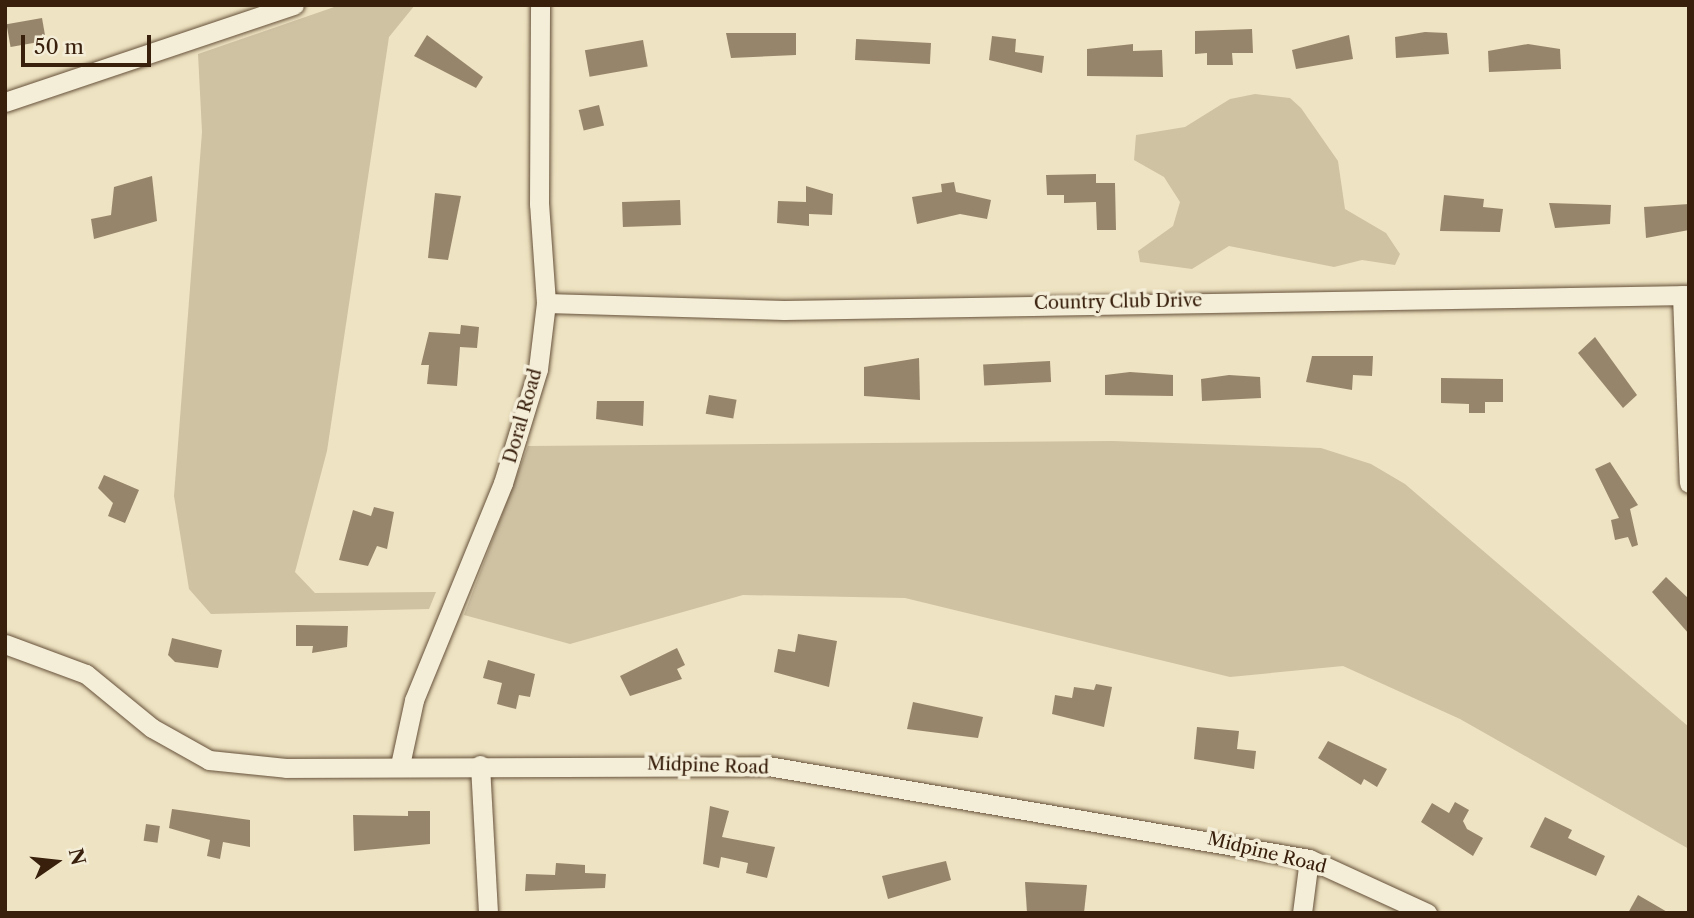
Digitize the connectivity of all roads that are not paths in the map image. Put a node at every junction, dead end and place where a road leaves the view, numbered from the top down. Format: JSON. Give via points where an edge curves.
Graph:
{"nodes":[{"id":1,"x":294,"y":5,"type":"edge"},
{"id":2,"x":540,"y":5,"type":"edge"},
{"id":3,"x":241,"y":14,"type":"edge"},
{"id":4,"x":5,"y":102,"type":"edge"},
{"id":5,"x":1685,"y":295,"type":"edge"},
{"id":6,"x":547,"y":303,"type":"junction"},
{"id":7,"x":1689,"y":483,"type":"edge"},
{"id":8,"x":5,"y":644,"type":"edge"},
{"id":9,"x":400,"y":765,"type":"junction"},
{"id":10,"x":480,"y":765,"type":"junction"},
{"id":11,"x":1309,"y":859,"type":"junction"},
{"id":12,"x":488,"y":913,"type":"edge"},
{"id":13,"x":1302,"y":913,"type":"edge"},
{"id":14,"x":1427,"y":913,"type":"edge"}],
"edges":[{"from":1,"to":3,"type":"street"},
{"from":2,"to":6,"type":"street","name":"Doral Road","via":[[539,204]]},
{"from":3,"to":4,"type":"street"},
{"from":5,"to":6,"type":"street","name":"Country Club Drive","via":[[784,310]]},
{"from":5,"to":7,"type":"street"},
{"from":6,"to":9,"type":"street","name":"Doral Road","via":[[538,369],[520,434],[414,700]]},
{"from":8,"to":9,"type":"street","name":"Midpine Road","via":[[86,674],[161,735],[209,760],[286,768]]},
{"from":9,"to":10,"type":"street","name":"Midpine Road"},
{"from":10,"to":11,"type":"street","name":"Midpine Road","via":[[768,766]]},
{"from":10,"to":12,"type":"street"},
{"from":11,"to":13,"type":"street"},
{"from":11,"to":14,"type":"street","name":"Midpine Road"}]}
